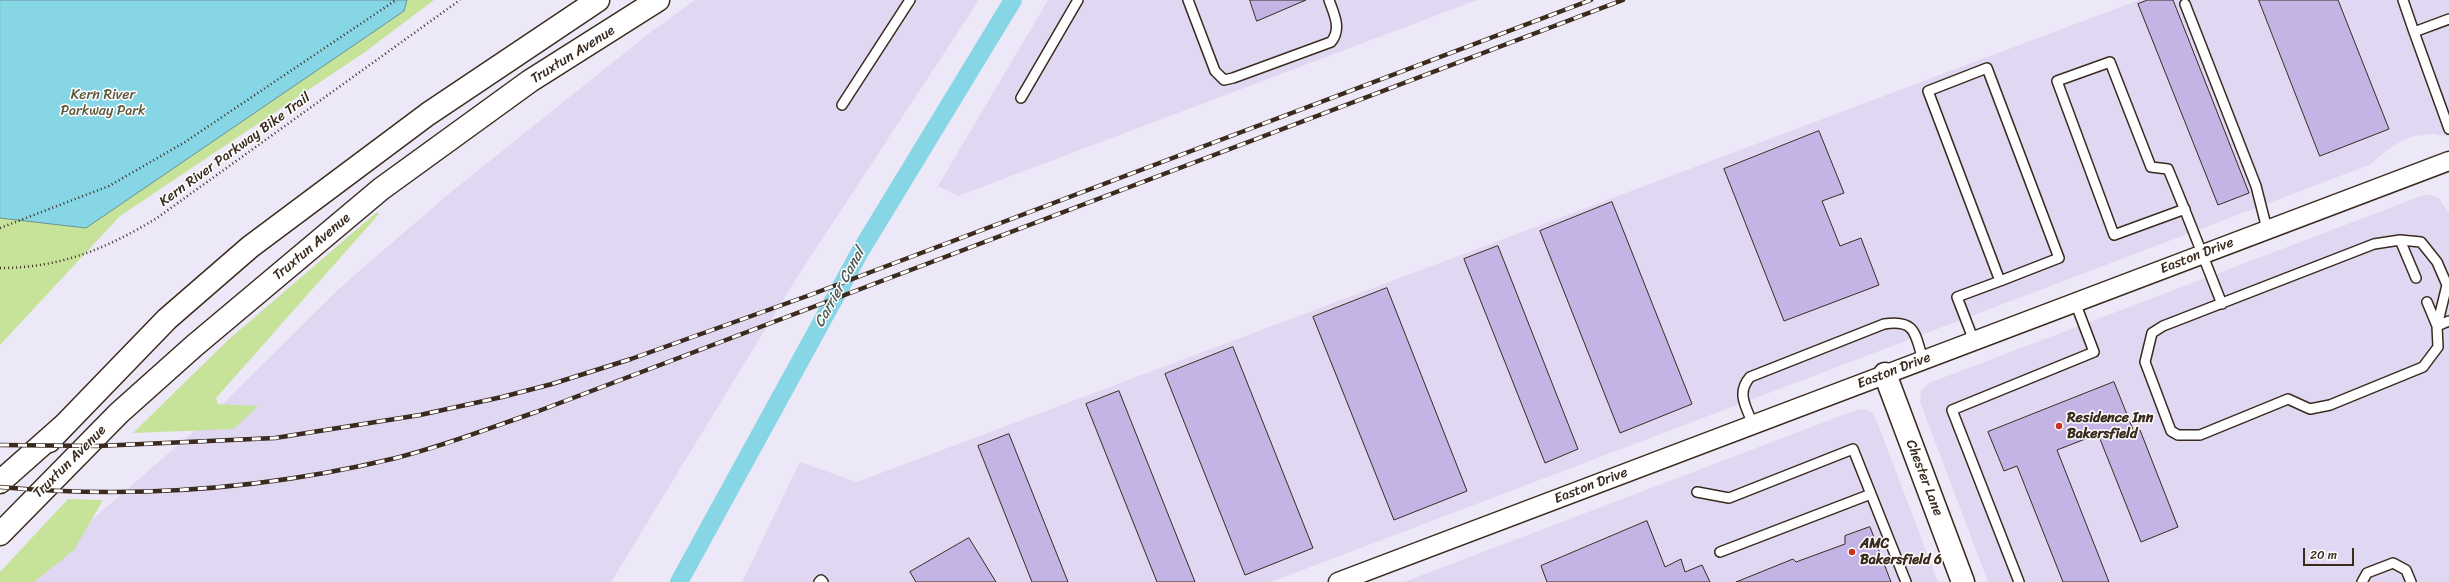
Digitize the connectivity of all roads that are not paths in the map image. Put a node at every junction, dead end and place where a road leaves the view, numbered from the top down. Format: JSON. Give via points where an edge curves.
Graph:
{"nodes":[{"id":1,"x":598,"y":0,"type":"edge"},
{"id":2,"x":658,"y":0,"type":"edge"},
{"id":3,"x":910,"y":0,"type":"edge"},
{"id":4,"x":1078,"y":0,"type":"edge"},
{"id":5,"x":1188,"y":0,"type":"edge"},
{"id":6,"x":1328,"y":0,"type":"edge"},
{"id":7,"x":2403,"y":0,"type":"edge"},
{"id":8,"x":2185,"y":4,"type":"dead end"},
{"id":9,"x":2449,"y":19,"type":"edge"},
{"id":10,"x":2414,"y":32,"type":"junction"},
{"id":11,"x":1021,"y":98,"type":"dead end"},
{"id":12,"x":842,"y":105,"type":"dead end"},
{"id":13,"x":2449,"y":129,"type":"edge"},
{"id":14,"x":2449,"y":160,"type":"edge"},
{"id":15,"x":2185,"y":209,"type":"junction"},
{"id":16,"x":2268,"y":229,"type":"junction"},
{"id":17,"x":2400,"y":240,"type":"junction"},
{"id":18,"x":2202,"y":255,"type":"junction"},
{"id":19,"x":2416,"y":278,"type":"dead end"},
{"id":20,"x":2000,"y":281,"type":"junction"},
{"id":21,"x":2075,"y":302,"type":"junction"},
{"id":22,"x":2427,"y":302,"type":"dead end"},
{"id":23,"x":2222,"y":304,"type":"junction"},
{"id":24,"x":2449,"y":321,"type":"edge"},
{"id":25,"x":2437,"y":326,"type":"junction"},
{"id":26,"x":1974,"y":340,"type":"junction"},
{"id":27,"x":1923,"y":360,"type":"junction"},
{"id":28,"x":1885,"y":374,"type":"junction"},
{"id":29,"x":1753,"y":424,"type":"junction"},
{"id":30,"x":62,"y":427,"type":"junction"},
{"id":31,"x":0,"y":482,"type":"edge"},
{"id":32,"x":1697,"y":492,"type":"dead end"},
{"id":33,"x":1871,"y":494,"type":"junction"},
{"id":34,"x":0,"y":495,"type":"edge"},
{"id":35,"x":0,"y":534,"type":"edge"},
{"id":36,"x":1720,"y":552,"type":"dead end"},
{"id":37,"x":819,"y":582,"type":"edge"},
{"id":38,"x":823,"y":582,"type":"edge"},
{"id":39,"x":1338,"y":582,"type":"edge"},
{"id":40,"x":1906,"y":582,"type":"edge"},
{"id":41,"x":1963,"y":582,"type":"edge"},
{"id":42,"x":2019,"y":582,"type":"edge"},
{"id":43,"x":2362,"y":582,"type":"edge"},
{"id":44,"x":2411,"y":582,"type":"edge"}],
"edges":[{"from":1,"to":30,"type":"main road","name":"Truxtun Avenue","via":[[428,114],[250,247],[167,319]]},
{"from":2,"to":35,"type":"main road","name":"Truxtun Avenue","via":[[530,81],[381,189],[194,346],[119,413]]},
{"from":3,"to":12,"type":"lane"},
{"from":4,"to":11,"type":"lane"},
{"from":5,"to":6,"type":"lane","via":[[1215,71],[1224,80],[1331,42],[1336,36],[1337,27]]},
{"from":7,"to":10,"type":"lane"},
{"from":8,"to":16,"type":"lane","via":[[2256,186]]},
{"from":9,"to":10,"type":"lane"},
{"from":10,"to":13,"type":"lane"},
{"from":14,"to":16,"type":"street","name":"Easton Drive"},
{"from":15,"to":15,"type":"lane","via":[[2168,169],[2151,167],[2110,62],[2057,81],[2114,235]]},
{"from":15,"to":18,"type":"lane"},
{"from":16,"to":18,"type":"street","name":"Easton Drive"},
{"from":17,"to":19,"type":"lane"},
{"from":17,"to":23,"type":"lane","via":[[2374,244]]},
{"from":17,"to":25,"type":"lane","via":[[2421,242],[2437,262],[2447,285]]},
{"from":18,"to":21,"type":"street","name":"Easton Drive"},
{"from":18,"to":23,"type":"lane"},
{"from":20,"to":20,"type":"lane","via":[[1928,91],[1987,68],[2059,258]]},
{"from":20,"to":26,"type":"lane","via":[[1957,297]]},
{"from":21,"to":26,"type":"street","name":"Easton Drive"},
{"from":21,"to":42,"type":"lane","via":[[2094,352],[1952,410]]},
{"from":22,"to":25,"type":"lane"},
{"from":23,"to":25,"type":"lane","via":[[2163,326],[2152,333],[2145,362],[2171,431],[2178,435],[2200,435],[2288,399],[2310,409],[2330,405],[2423,367],[2438,347]]},
{"from":24,"to":25,"type":"lane"},
{"from":26,"to":27,"type":"street","name":"Easton Drive"},
{"from":27,"to":28,"type":"street","name":"Easton Drive"},
{"from":27,"to":29,"type":"lane","via":[[1914,332],[1907,324],[1884,324],[1750,377],[1744,384],[1743,397]]},
{"from":28,"to":29,"type":"street","name":"Easton Drive"},
{"from":28,"to":41,"type":"main road","name":"Chester Lane"},
{"from":29,"to":39,"type":"street","name":"Easton Drive"},
{"from":30,"to":31,"type":"main road"},
{"from":30,"to":34,"type":"main road","name":"Truxtun Avenue"},
{"from":32,"to":33,"type":"lane","via":[[1729,498],[1853,448]]},
{"from":33,"to":36,"type":"lane"},
{"from":33,"to":40,"type":"lane"},
{"from":37,"to":38,"type":"lane"},
{"from":43,"to":44,"type":"lane","via":[[2368,572],[2393,563],[2406,570]]}]}
